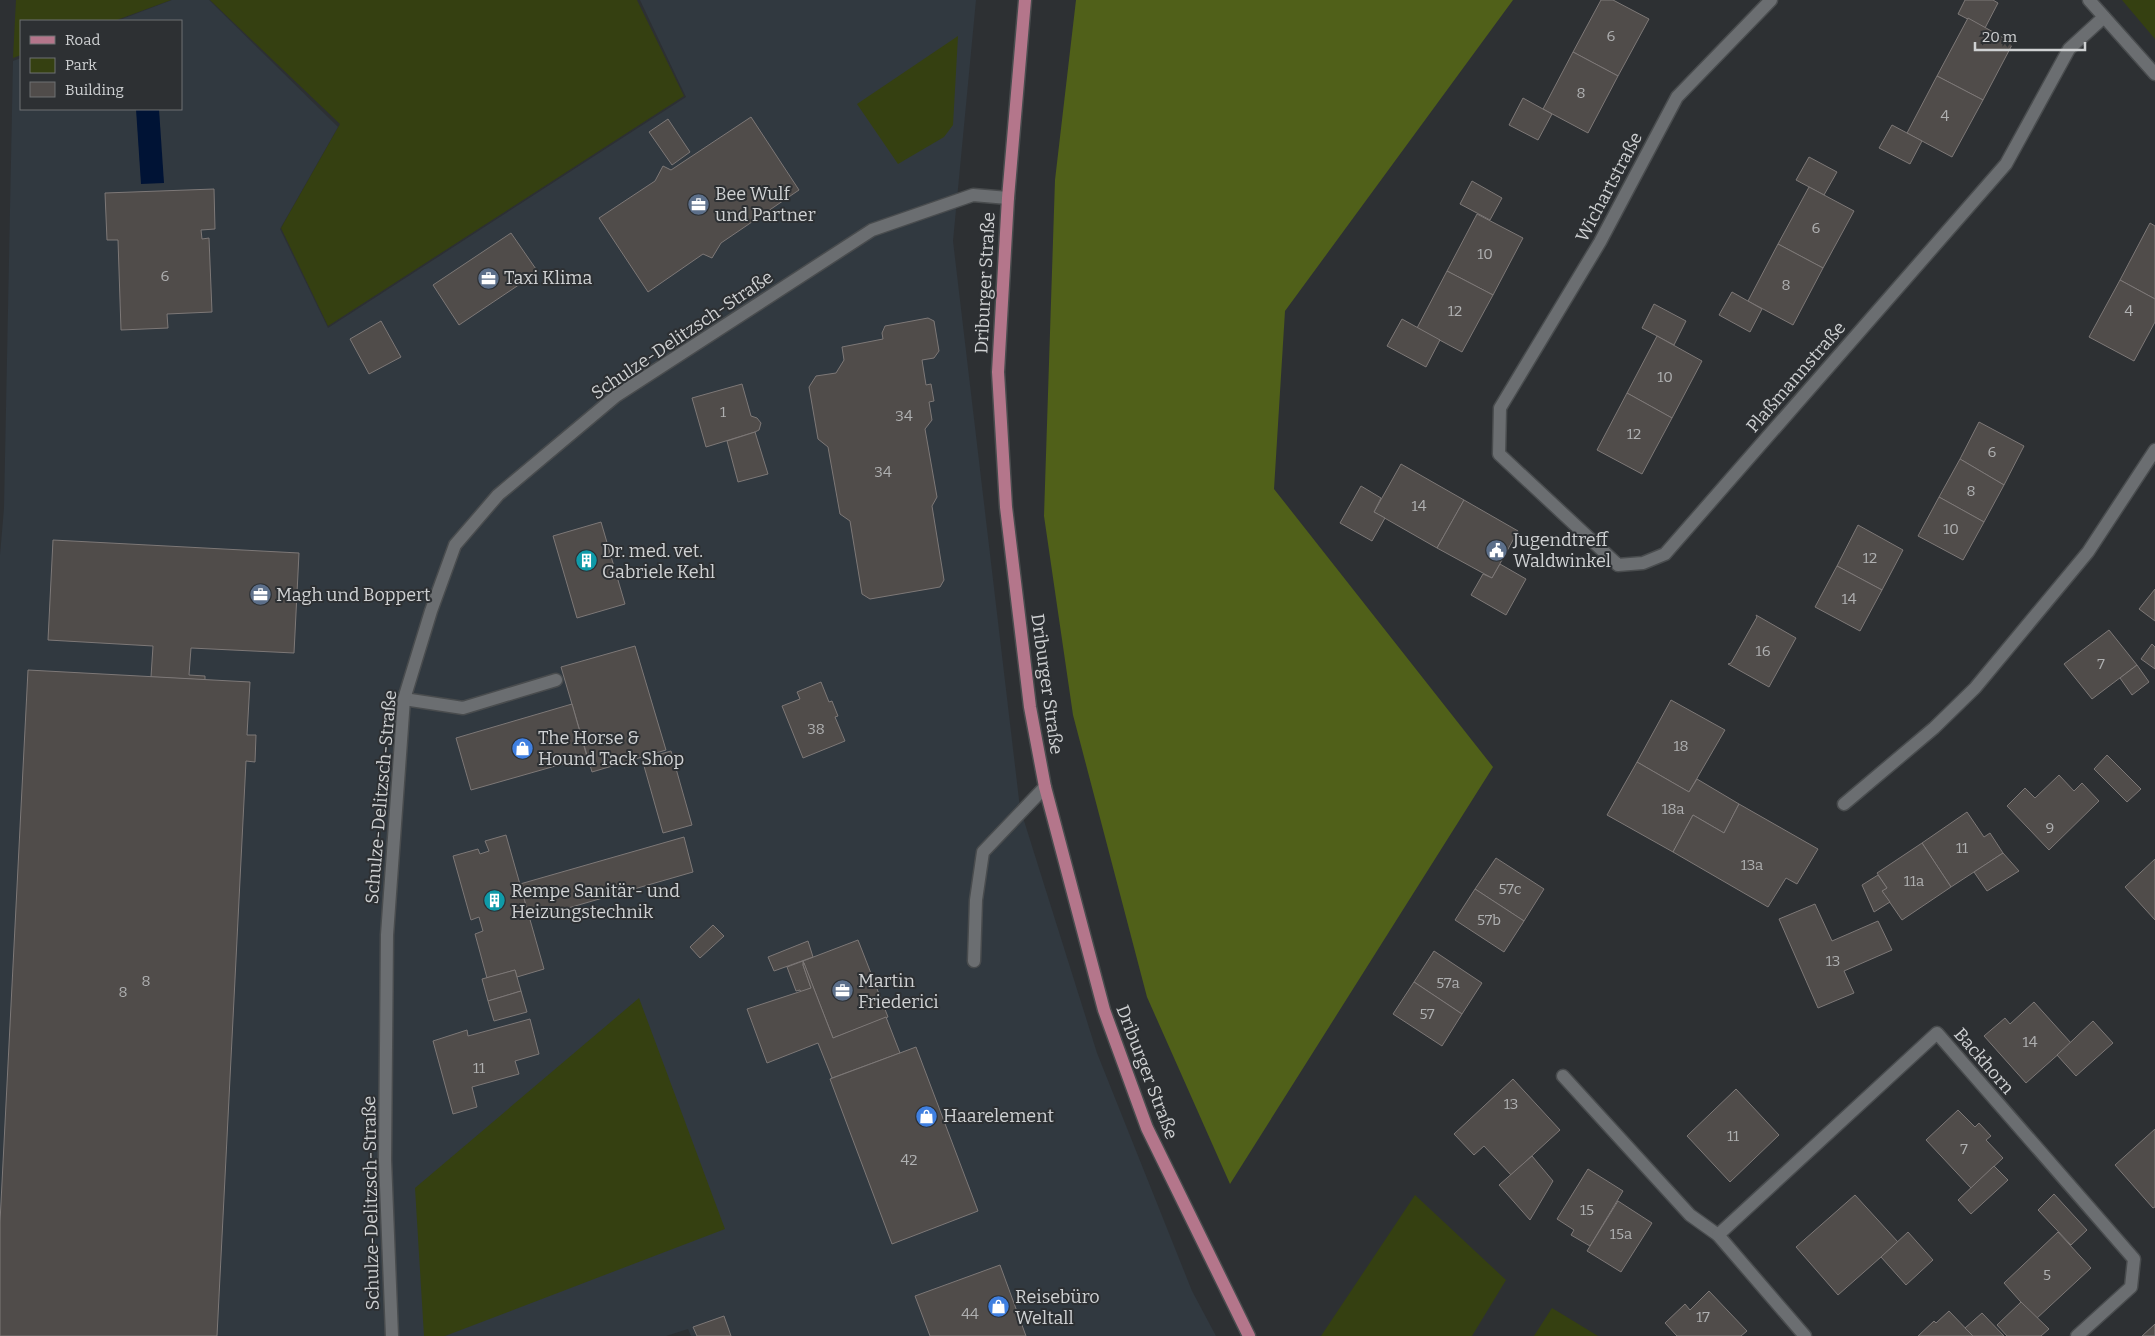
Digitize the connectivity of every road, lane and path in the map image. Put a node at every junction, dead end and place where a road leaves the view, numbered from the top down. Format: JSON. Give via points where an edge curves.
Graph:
{"nodes":[{"id":1,"x":1025,"y":0,"type":"edge"},
{"id":2,"x":1771,"y":0,"type":"edge"},
{"id":3,"x":2089,"y":0,"type":"edge"},
{"id":4,"x":2104,"y":16,"type":"junction"},
{"id":5,"x":2155,"y":74,"type":"edge"},
{"id":6,"x":1008,"y":198,"type":"junction"},
{"id":7,"x":1500,"y":408,"type":"joint"},
{"id":8,"x":2155,"y":450,"type":"edge"},
{"id":9,"x":556,"y":680,"type":"dead end"},
{"id":10,"x":404,"y":699,"type":"junction"},
{"id":11,"x":1045,"y":787,"type":"junction"},
{"id":12,"x":1844,"y":804,"type":"dead end"},
{"id":13,"x":974,"y":961,"type":"dead end"},
{"id":14,"x":1563,"y":1076,"type":"dead end"},
{"id":15,"x":1718,"y":1235,"type":"junction"},
{"id":16,"x":392,"y":1336,"type":"edge"},
{"id":17,"x":1249,"y":1336,"type":"edge"},
{"id":18,"x":1805,"y":1336,"type":"edge"},
{"id":19,"x":2076,"y":1336,"type":"edge"}],
"edges":[{"from":1,"to":6,"type":"main road","name":"Driburger Straße"},
{"from":2,"to":7,"type":"street","name":"Wichartstraße","via":[[1677,98],[1600,242]]},
{"from":3,"to":4,"type":"street"},
{"from":4,"to":5,"type":"street"},
{"from":4,"to":7,"type":"street","name":"Plaßmannstraße","via":[[2069,49],[2006,164],[1665,554],[1643,564],[1618,565],[1499,454]]},
{"from":6,"to":10,"type":"street","name":"Schulze-Delitzsch-Straße","via":[[973,195],[872,230],[616,396],[498,495],[455,545]]},
{"from":6,"to":11,"type":"main road","name":"Driburger Straße","via":[[998,372],[1006,507],[1030,707]]},
{"from":8,"to":12,"type":"street","via":[[2088,552],[1975,688],[1934,728]]},
{"from":9,"to":10,"type":"street","via":[[463,708]]},
{"from":10,"to":16,"type":"street","name":"Schulze-Delitzsch-Straße","via":[[387,935],[385,1160]]},
{"from":11,"to":13,"type":"street","via":[[983,852],[976,900]]},
{"from":11,"to":17,"type":"main road","name":"Driburger Straße","via":[[1104,1010],[1147,1128]]},
{"from":14,"to":15,"type":"street","via":[[1690,1215]]},
{"from":15,"to":18,"type":"street"},
{"from":15,"to":19,"type":"street","name":"Backhorn","via":[[1937,1034],[2134,1259],[2131,1287]]}]}
